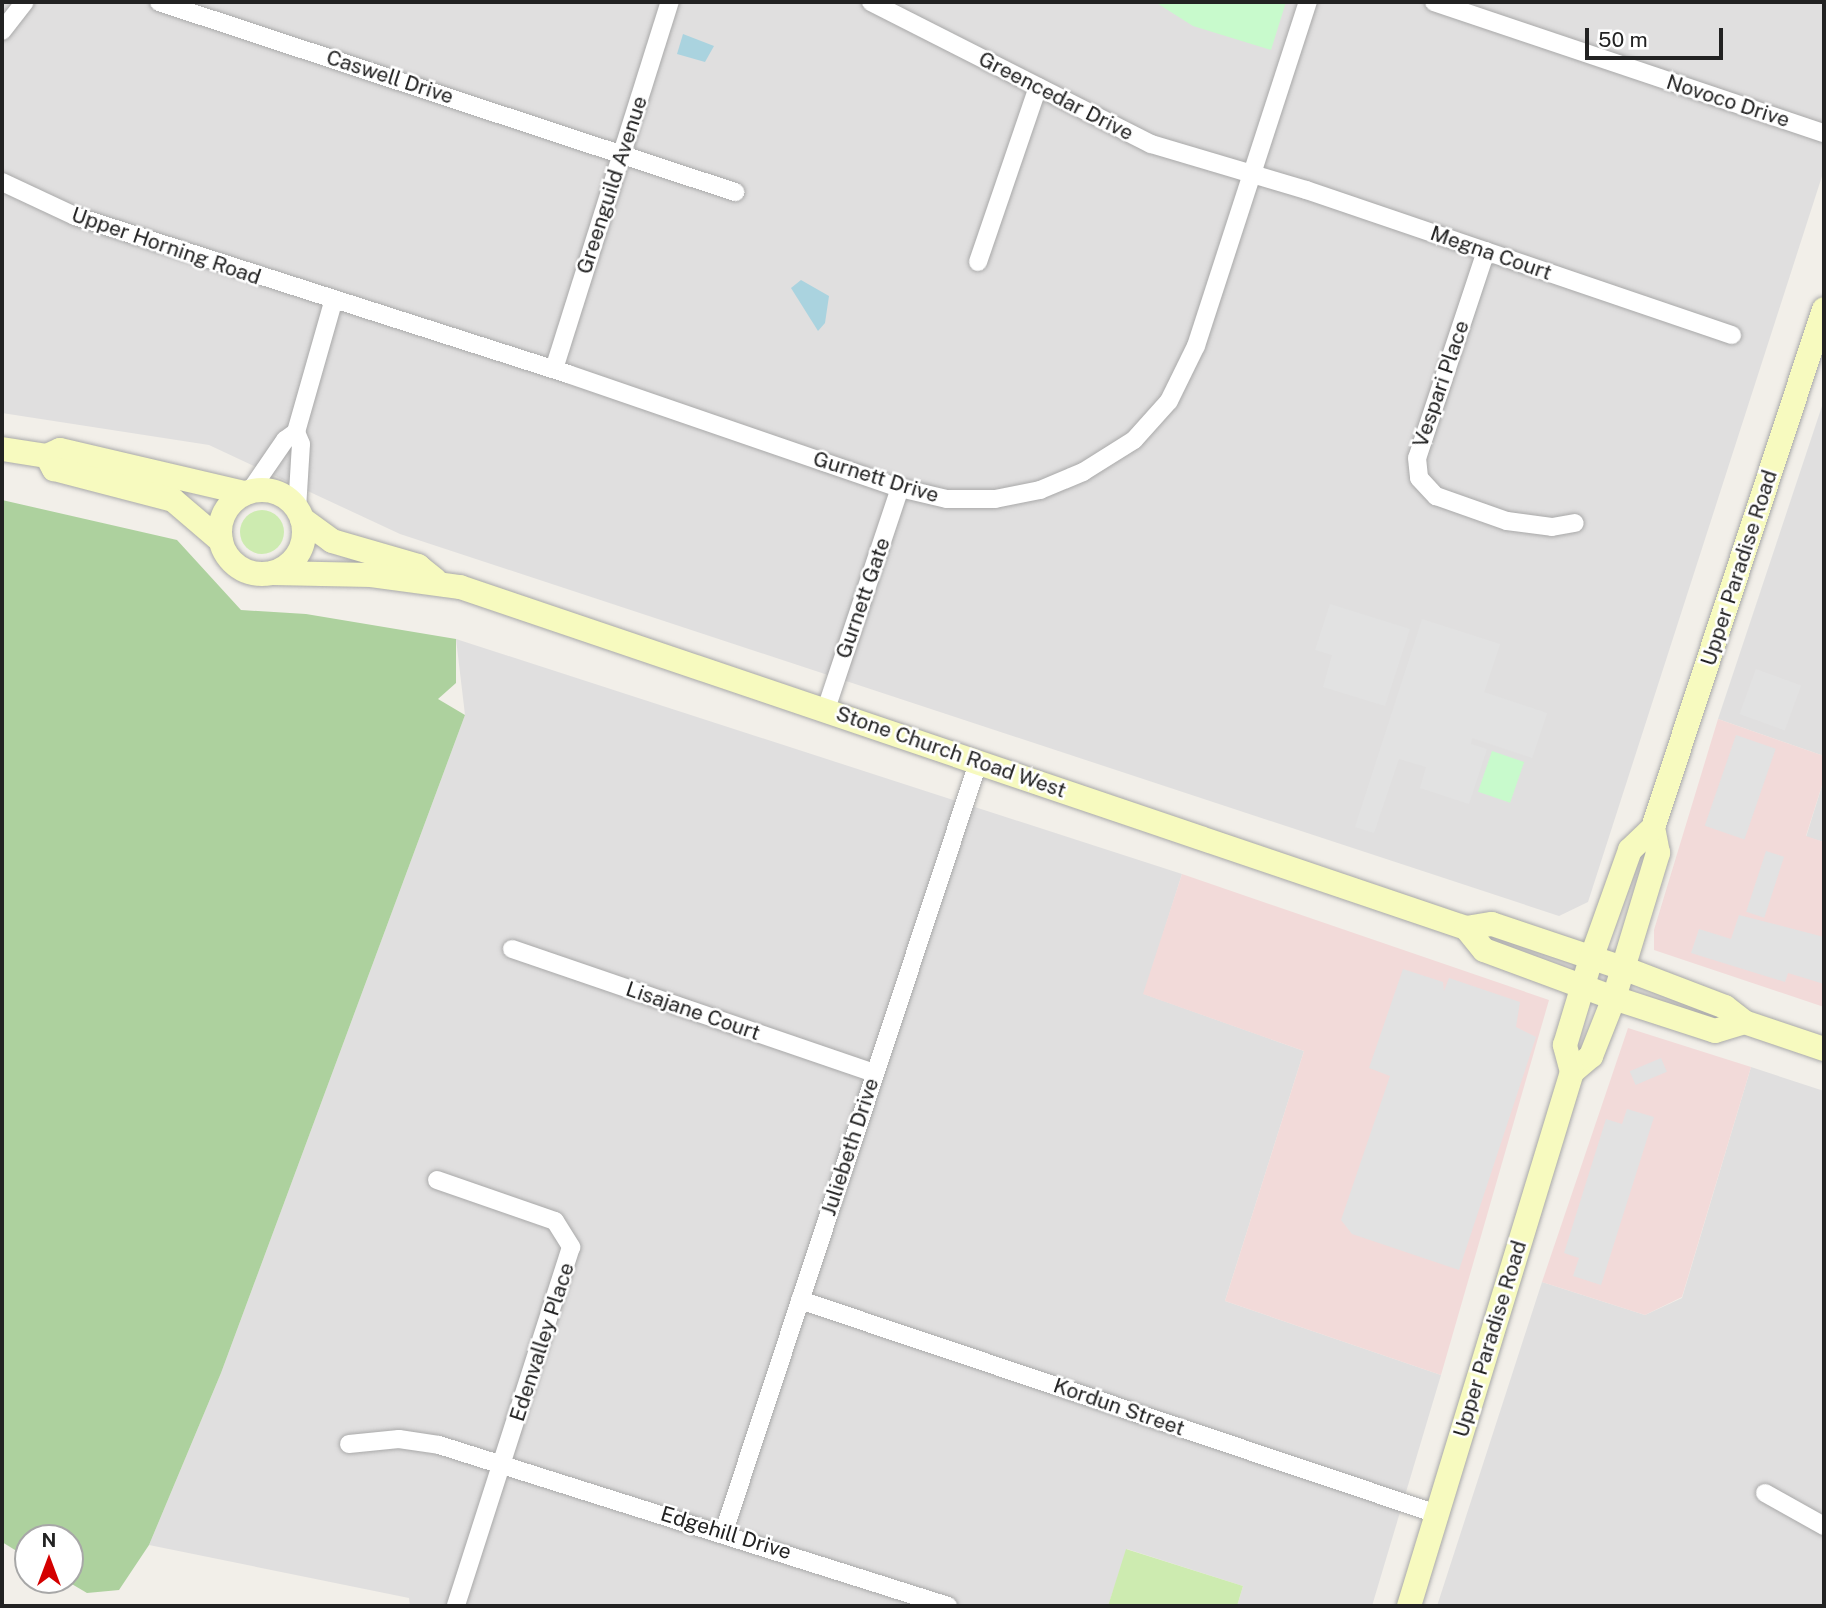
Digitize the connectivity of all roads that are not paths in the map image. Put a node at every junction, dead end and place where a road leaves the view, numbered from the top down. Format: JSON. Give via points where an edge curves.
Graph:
{"nodes":[{"id":1,"x":25,"y":2,"type":"edge"},
{"id":2,"x":159,"y":2,"type":"edge"},
{"id":3,"x":670,"y":2,"type":"edge"},
{"id":4,"x":871,"y":2,"type":"edge"},
{"id":5,"x":1308,"y":2,"type":"edge"},
{"id":6,"x":1434,"y":2,"type":"edge"},
{"id":7,"x":2,"y":31,"type":"edge"},
{"id":8,"x":1038,"y":87,"type":"junction"},
{"id":9,"x":1824,"y":133,"type":"edge"},
{"id":10,"x":622,"y":153,"type":"junction"},
{"id":11,"x":1249,"y":172,"type":"junction"},
{"id":12,"x":2,"y":182,"type":"edge"},
{"id":13,"x":735,"y":192,"type":"dead end"},
{"id":14,"x":1486,"y":251,"type":"junction"},
{"id":15,"x":978,"y":262,"type":"dead end"},
{"id":16,"x":333,"y":302,"type":"junction"},
{"id":17,"x":1824,"y":309,"type":"edge"},
{"id":18,"x":1731,"y":335,"type":"dead end"},
{"id":19,"x":1816,"y":363,"type":"edge"},
{"id":20,"x":554,"y":369,"type":"junction"},
{"id":21,"x":296,"y":432,"type":"junction"},
{"id":22,"x":2,"y":449,"type":"edge"},
{"id":23,"x":47,"y":456,"type":"junction"},
{"id":24,"x":900,"y":488,"type":"junction"},
{"id":25,"x":248,"y":492,"type":"junction"},
{"id":26,"x":300,"y":514,"type":"junction"},
{"id":27,"x":1575,"y":523,"type":"dead end"},
{"id":28,"x":220,"y":541,"type":"junction"},
{"id":29,"x":273,"y":573,"type":"junction"},
{"id":30,"x":435,"y":580,"type":"junction"},
{"id":31,"x":826,"y":709,"type":"junction"},
{"id":32,"x":978,"y":762,"type":"junction"},
{"id":33,"x":1653,"y":828,"type":"junction"},
{"id":34,"x":1466,"y":928,"type":"junction"},
{"id":35,"x":512,"y":949,"type":"dead end"},
{"id":36,"x":1591,"y":959,"type":"junction"},
{"id":37,"x":1623,"y":968,"type":"junction"},
{"id":38,"x":1583,"y":986,"type":"junction"},
{"id":39,"x":1614,"y":998,"type":"junction"},
{"id":40,"x":1744,"y":1022,"type":"junction"},
{"id":41,"x":1824,"y":1049,"type":"edge"},
{"id":42,"x":1572,"y":1072,"type":"junction"},
{"id":43,"x":874,"y":1073,"type":"junction"},
{"id":44,"x":437,"y":1180,"type":"dead end"},
{"id":45,"x":800,"y":1300,"type":"junction"},
{"id":46,"x":349,"y":1444,"type":"dead end"},
{"id":47,"x":502,"y":1466,"type":"junction"},
{"id":48,"x":1765,"y":1493,"type":"dead end"},
{"id":49,"x":1437,"y":1514,"type":"junction"},
{"id":50,"x":1824,"y":1527,"type":"edge"},
{"id":51,"x":724,"y":1531,"type":"junction"},
{"id":52,"x":456,"y":1606,"type":"edge"},
{"id":53,"x":948,"y":1606,"type":"edge"},
{"id":54,"x":1409,"y":1606,"type":"edge"}],
"edges":[{"from":1,"to":7,"type":"street"},
{"from":2,"to":10,"type":"street","name":"Caswell Drive"},
{"from":3,"to":10,"type":"street","name":"Greenguild Avenue"},
{"from":4,"to":8,"type":"street","name":"Greencedar Drive"},
{"from":5,"to":11,"type":"street","name":"Gurnett Drive"},
{"from":6,"to":9,"type":"street","name":"Novoco Drive"},
{"from":8,"to":11,"type":"street","name":"Greencedar Drive","via":[[1151,144]]},
{"from":8,"to":15,"type":"street"},
{"from":10,"to":13,"type":"street","name":"Caswell Drive"},
{"from":10,"to":20,"type":"street","name":"Greenguild Avenue"},
{"from":11,"to":14,"type":"street","name":"Megna Court"},
{"from":11,"to":24,"type":"street","name":"Gurnett Drive","via":[[1196,346],[1170,401],[1134,440],[1040,490],[995,499],[947,499]]},
{"from":12,"to":16,"type":"street","name":"Upper Horning Road","via":[[75,216]]},
{"from":14,"to":18,"type":"street","name":"Megna Court"},
{"from":14,"to":27,"type":"street","name":"Vespari Place","via":[[1417,458],[1419,478],[1436,496],[1507,521],[1552,527]]},
{"from":16,"to":20,"type":"street","name":"Gurnett Drive"},
{"from":16,"to":21,"type":"street"},
{"from":17,"to":19,"type":"main road","name":"Upper Paradise Road"},
{"from":19,"to":33,"type":"main road","name":"Upper Paradise Road"},
{"from":20,"to":24,"type":"street","name":"Gurnett Drive"},
{"from":21,"to":25,"type":"street","via":[[285,440]]},
{"from":21,"to":26,"type":"street","via":[[301,444]]},
{"from":22,"to":23,"type":"main road"},
{"from":23,"to":25,"type":"main road","via":[[60,450]]},
{"from":23,"to":28,"type":"main road","via":[[54,469],[173,500],[193,511]]},
{"from":24,"to":31,"type":"street","name":"Gurnett Gate"},
{"from":25,"to":26,"type":"main road","via":[[273,491]]},
{"from":25,"to":28,"type":"main road","via":[[224,513]]},
{"from":26,"to":29,"type":"main road","via":[[299,552]]},
{"from":26,"to":30,"type":"main road","via":[[332,541],[418,566]]},
{"from":28,"to":29,"type":"main road","via":[[240,568]]},
{"from":29,"to":30,"type":"main road"},
{"from":30,"to":31,"type":"main road","name":"Stone Church Road West"},
{"from":31,"to":32,"type":"main road","name":"Stone Church Road West"},
{"from":32,"to":34,"type":"main road","name":"Stone Church Road West"},
{"from":32,"to":43,"type":"street","name":"Juliebeth Drive"},
{"from":33,"to":36,"type":"main road","name":"Upper Paradise Road","via":[[1630,850]]},
{"from":33,"to":37,"type":"main road","name":"Upper Paradise Road","via":[[1658,853]]},
{"from":34,"to":36,"type":"main road","name":"Stone Church Road West","via":[[1492,925]]},
{"from":34,"to":38,"type":"main road","name":"Stone Church Road West","via":[[1484,950]]},
{"from":35,"to":43,"type":"street","name":"Lisajane Court"},
{"from":36,"to":37,"type":"main road","name":"Stone Church Road West"},
{"from":36,"to":38,"type":"main road","name":"Upper Paradise Road"},
{"from":37,"to":39,"type":"main road","name":"Upper Paradise Road"},
{"from":37,"to":40,"type":"main road","name":"Stone Church Road West","via":[[1725,1007]]},
{"from":38,"to":39,"type":"main road","name":"Stone Church Road West"},
{"from":38,"to":42,"type":"main road","name":"Upper Paradise Road","via":[[1565,1045]]},
{"from":39,"to":40,"type":"main road","name":"Stone Church Road West","via":[[1715,1031]]},
{"from":39,"to":42,"type":"main road","name":"Upper Paradise Road","via":[[1591,1056]]},
{"from":40,"to":41,"type":"main road","name":"Stone Church Road West"},
{"from":42,"to":49,"type":"main road","name":"Upper Paradise Road"},
{"from":43,"to":45,"type":"street","name":"Juliebeth Drive"},
{"from":44,"to":47,"type":"street","name":"Edenvalley Place","via":[[555,1221],[570,1242]]},
{"from":45,"to":49,"type":"street","name":"Kordun Street"},
{"from":45,"to":51,"type":"street","name":"Juliebeth Drive"},
{"from":46,"to":47,"type":"street","name":"Edgehill Drive","via":[[416,1441]]},
{"from":47,"to":51,"type":"street","name":"Edgehill Drive"},
{"from":47,"to":52,"type":"street"},
{"from":48,"to":50,"type":"street"},
{"from":49,"to":54,"type":"main road","name":"Upper Paradise Road"},
{"from":51,"to":53,"type":"street","name":"Edgehill Drive"}]}
